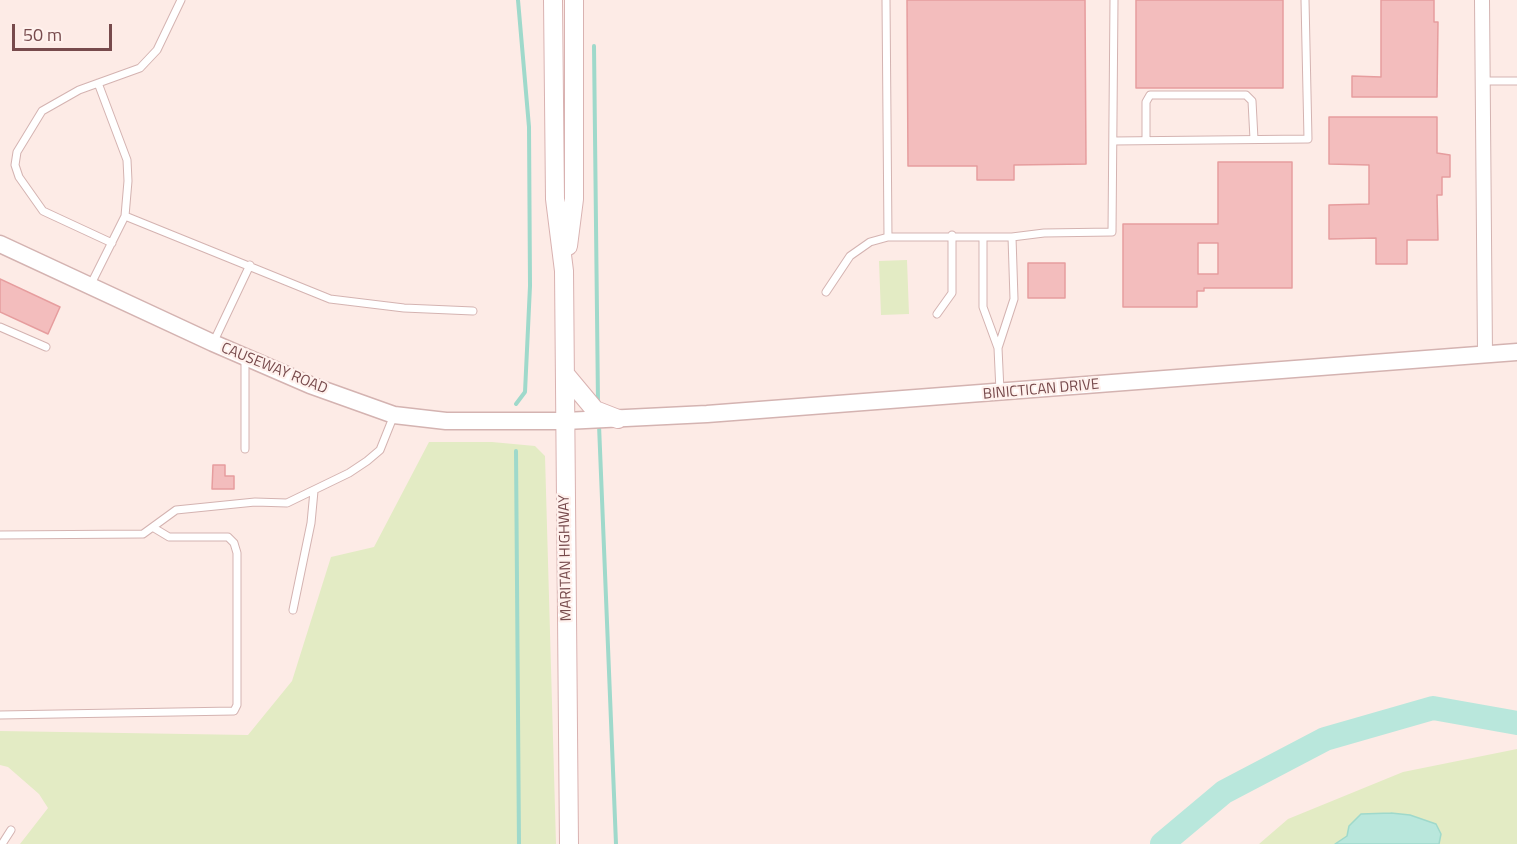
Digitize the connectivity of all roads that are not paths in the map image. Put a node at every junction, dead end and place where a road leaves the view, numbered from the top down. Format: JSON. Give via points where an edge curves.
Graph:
{"nodes":[{"id":1,"x":181,"y":0,"type":"edge"},
{"id":2,"x":553,"y":0,"type":"edge"},
{"id":3,"x":574,"y":0,"type":"edge"},
{"id":4,"x":886,"y":0,"type":"edge"},
{"id":5,"x":1114,"y":0,"type":"edge"},
{"id":6,"x":1305,"y":0,"type":"edge"},
{"id":7,"x":1482,"y":0,"type":"edge"},
{"id":8,"x":1482,"y":81,"type":"junction"},
{"id":9,"x":1517,"y":81,"type":"edge"},
{"id":10,"x":98,"y":83,"type":"junction"},
{"id":11,"x":1254,"y":139,"type":"junction"},
{"id":12,"x":1146,"y":140,"type":"junction"},
{"id":13,"x":1114,"y":141,"type":"junction"},
{"id":14,"x":125,"y":216,"type":"junction"},
{"id":15,"x":952,"y":236,"type":"junction"},
{"id":16,"x":888,"y":237,"type":"junction"},
{"id":17,"x":983,"y":237,"type":"junction"},
{"id":18,"x":1012,"y":237,"type":"junction"},
{"id":19,"x":112,"y":243,"type":"junction"},
{"id":20,"x":0,"y":244,"type":"edge"},
{"id":21,"x":250,"y":265,"type":"junction"},
{"id":22,"x":564,"y":272,"type":"junction"},
{"id":23,"x":90,"y":287,"type":"junction"},
{"id":24,"x":826,"y":292,"type":"dead end"},
{"id":25,"x":473,"y":311,"type":"dead end"},
{"id":26,"x":937,"y":314,"type":"dead end"},
{"id":27,"x":0,"y":327,"type":"edge"},
{"id":28,"x":213,"y":343,"type":"junction"},
{"id":29,"x":46,"y":348,"type":"dead end"},
{"id":30,"x":999,"y":348,"type":"junction"},
{"id":31,"x":1517,"y":352,"type":"edge"},
{"id":32,"x":1485,"y":354,"type":"junction"},
{"id":33,"x":245,"y":357,"type":"junction"},
{"id":34,"x":565,"y":374,"type":"junction"},
{"id":35,"x":1000,"y":393,"type":"junction"},
{"id":36,"x":394,"y":415,"type":"junction"},
{"id":37,"x":618,"y":419,"type":"junction"},
{"id":38,"x":565,"y":421,"type":"junction"},
{"id":39,"x":245,"y":449,"type":"dead end"},
{"id":40,"x":314,"y":491,"type":"junction"},
{"id":41,"x":154,"y":528,"type":"junction"},
{"id":42,"x":0,"y":535,"type":"edge"},
{"id":43,"x":293,"y":610,"type":"dead end"},
{"id":44,"x":0,"y":715,"type":"edge"},
{"id":45,"x":11,"y":830,"type":"dead end"},
{"id":46,"x":2,"y":844,"type":"edge"},
{"id":47,"x":569,"y":844,"type":"edge"}],
"edges":[{"from":1,"to":10,"type":"lane","via":[[157,50],[140,68]]},
{"from":2,"to":22,"type":"main road","name":"MARITAN HIGHWAY","via":[[555,199]]},
{"from":3,"to":22,"type":"main road","name":"MARITAN HIGHWAY","via":[[574,199]]},
{"from":4,"to":16,"type":"lane"},
{"from":5,"to":13,"type":"lane"},
{"from":6,"to":11,"type":"lane","via":[[1308,139]]},
{"from":7,"to":8,"type":"street"},
{"from":8,"to":9,"type":"lane"},
{"from":8,"to":32,"type":"street"},
{"from":10,"to":14,"type":"lane","via":[[127,160]]},
{"from":10,"to":19,"type":"lane","via":[[42,111],[17,152],[15,165],[43,211]]},
{"from":11,"to":12,"type":"lane"},
{"from":11,"to":12,"type":"lane","via":[[1252,101],[1246,95],[1150,95],[1146,102]]},
{"from":12,"to":13,"type":"lane"},
{"from":13,"to":18,"type":"lane","via":[[1112,232],[1044,232]]},
{"from":14,"to":19,"type":"lane"},
{"from":14,"to":21,"type":"lane"},
{"from":15,"to":16,"type":"lane"},
{"from":15,"to":17,"type":"lane"},
{"from":15,"to":26,"type":"lane","via":[[952,293]]},
{"from":16,"to":24,"type":"lane","via":[[870,242],[850,256]]},
{"from":17,"to":18,"type":"lane"},
{"from":17,"to":30,"type":"lane","via":[[983,307]]},
{"from":18,"to":30,"type":"lane","via":[[1014,299]]},
{"from":19,"to":23,"type":"lane"},
{"from":20,"to":23,"type":"street","name":"CAUSEWAY ROAD"},
{"from":21,"to":25,"type":"lane","via":[[330,299]]},
{"from":21,"to":28,"type":"lane"},
{"from":22,"to":34,"type":"main road","name":"MARITAN HIGHWAY"},
{"from":23,"to":28,"type":"street","name":"CAUSEWAY ROAD"},
{"from":27,"to":29,"type":"lane"},
{"from":28,"to":33,"type":"street","name":"CAUSEWAY ROAD"},
{"from":30,"to":35,"type":"lane"},
{"from":31,"to":32,"type":"street","name":"BINICTICAN DRIVE"},
{"from":32,"to":35,"type":"street","name":"BINICTICAN DRIVE"},
{"from":33,"to":36,"type":"street","name":"CAUSEWAY ROAD"},
{"from":33,"to":39,"type":"lane"},
{"from":34,"to":37,"type":"main road","via":[[595,410]]},
{"from":34,"to":38,"type":"main road","name":"MARITAN HIGHWAY"},
{"from":35,"to":37,"type":"street","name":"BINICTICAN DRIVE"},
{"from":36,"to":38,"type":"street","name":"CAUSEWAY ROAD","via":[[446,421]]},
{"from":36,"to":40,"type":"lane","via":[[380,450],[349,473]]},
{"from":37,"to":38,"type":"street","name":"BINICTICAN DRIVE"},
{"from":38,"to":47,"type":"main road","name":"MARITAN HIGHWAY"},
{"from":40,"to":41,"type":"lane","via":[[287,503],[255,502],[176,510]]},
{"from":40,"to":43,"type":"lane"},
{"from":41,"to":42,"type":"lane","via":[[143,534]]},
{"from":41,"to":44,"type":"lane","via":[[169,537],[228,537],[234,543],[234,711]]},
{"from":45,"to":46,"type":"lane"}]}
